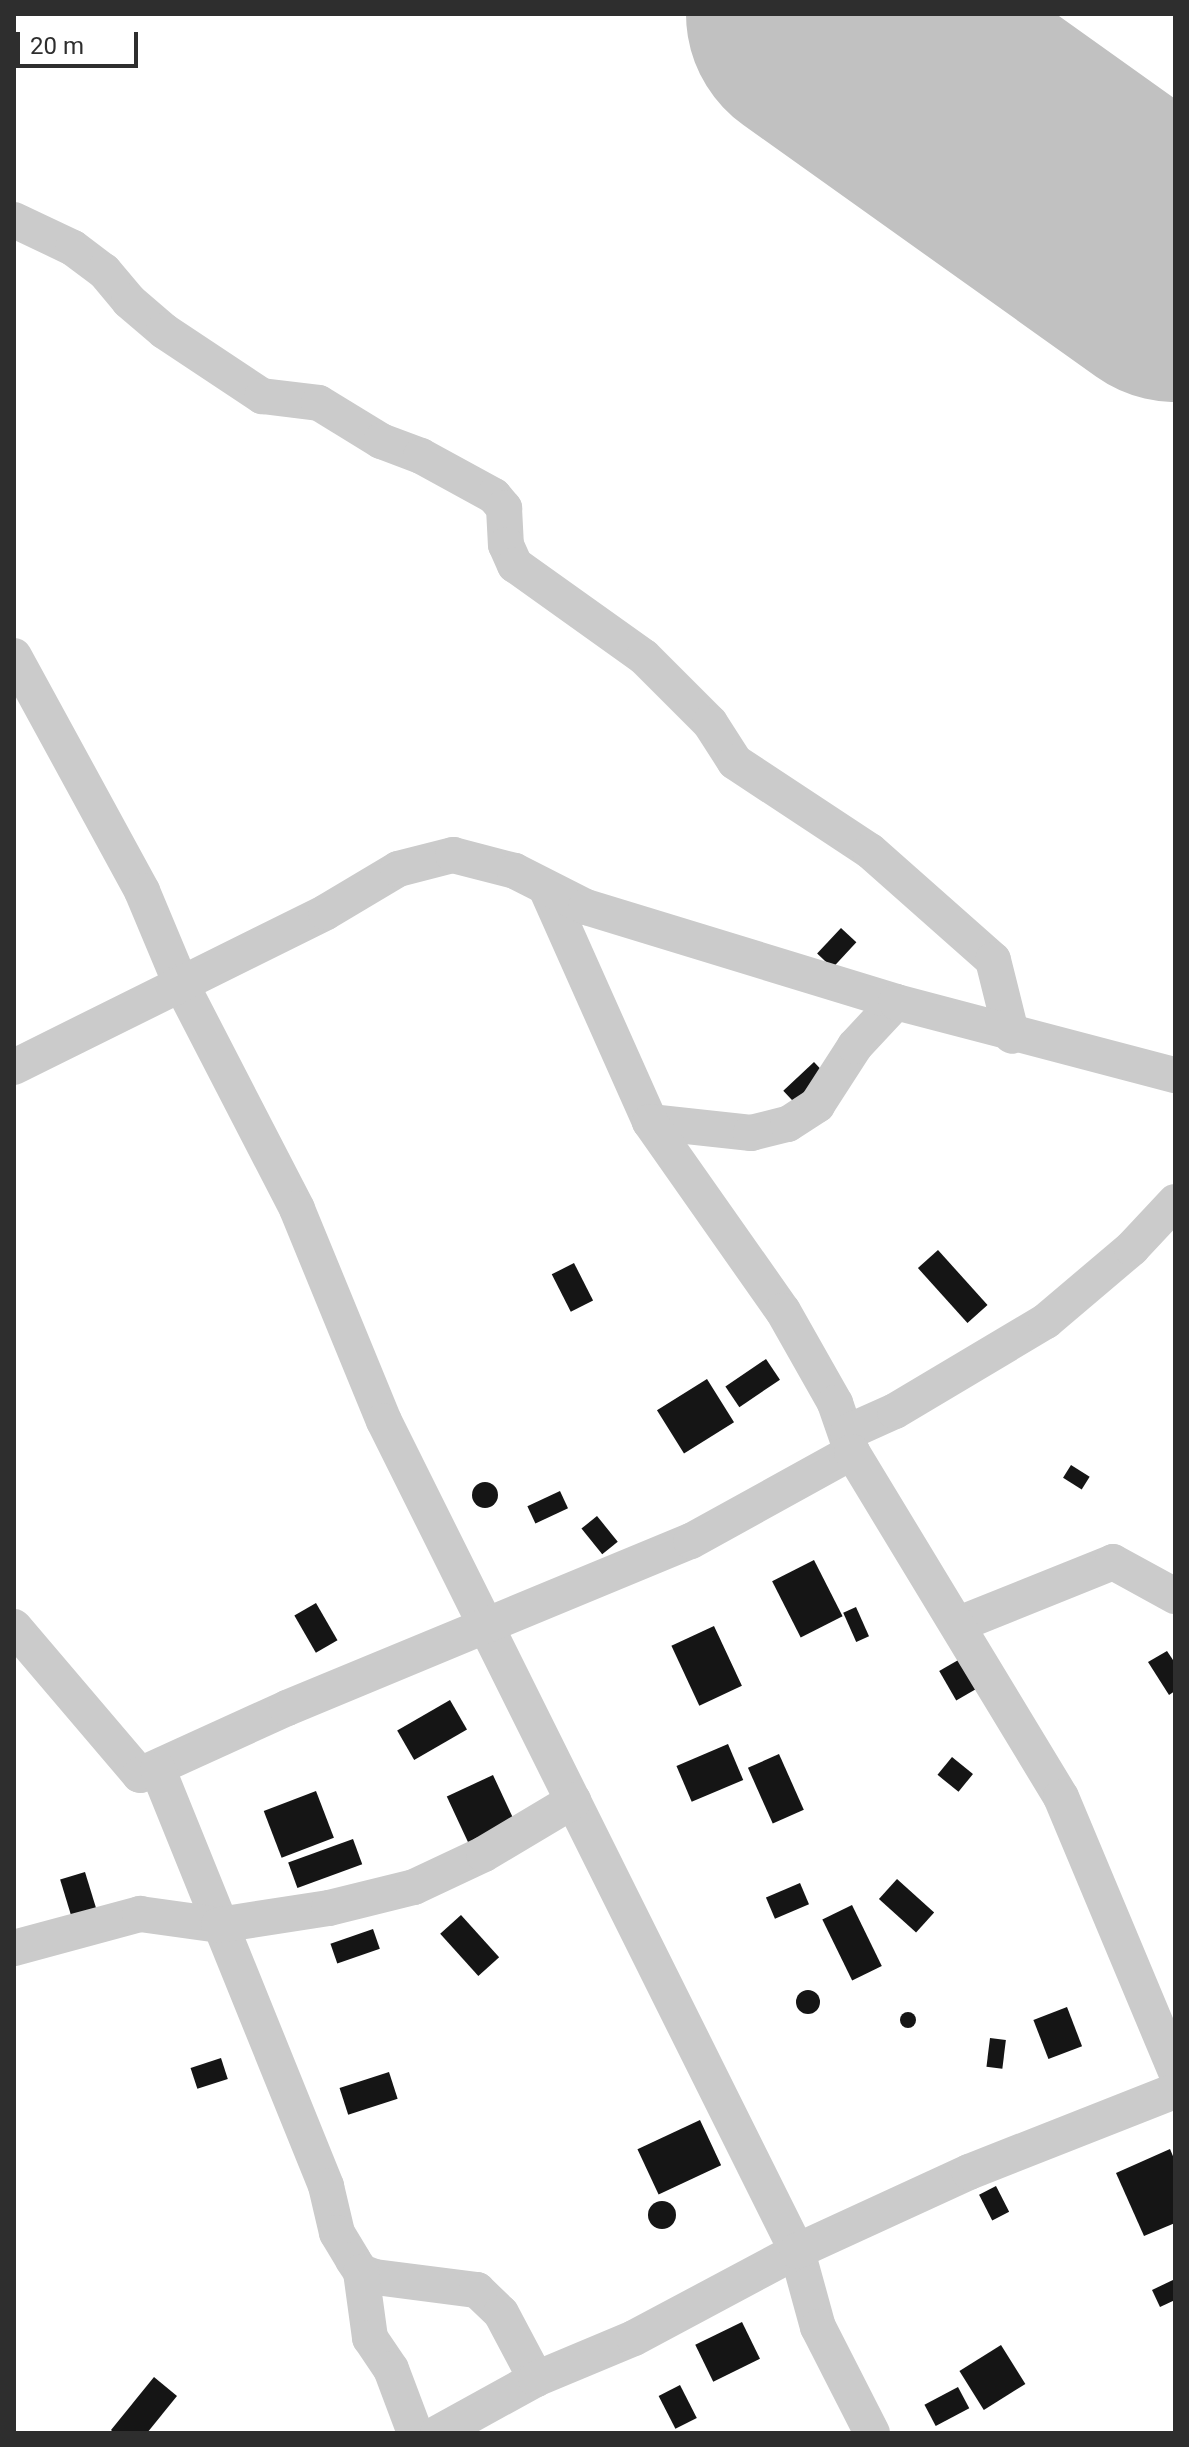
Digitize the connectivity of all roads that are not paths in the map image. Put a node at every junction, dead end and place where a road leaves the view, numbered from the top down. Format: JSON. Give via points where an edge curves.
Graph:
{"nodes":[{"id":1,"x":14,"y":220,"type":"edge"},
{"id":2,"x":17,"y":666,"type":"edge"},
{"id":3,"x":546,"y":888,"type":"junction"},
{"id":4,"x":180,"y":982,"type":"junction"},
{"id":5,"x":896,"y":1002,"type":"junction"},
{"id":6,"x":1012,"y":1036,"type":"junction"},
{"id":7,"x":14,"y":1067,"type":"edge"},
{"id":8,"x":1175,"y":1075,"type":"edge"},
{"id":9,"x":650,"y":1122,"type":"junction"},
{"id":10,"x":1175,"y":1202,"type":"edge"},
{"id":11,"x":850,"y":1442,"type":"junction"},
{"id":12,"x":1175,"y":1596,"type":"edge"},
{"id":13,"x":959,"y":1624,"type":"junction"},
{"id":14,"x":14,"y":1627,"type":"edge"},
{"id":15,"x":488,"y":1628,"type":"junction"},
{"id":16,"x":158,"y":1770,"type":"junction"},
{"id":17,"x":573,"y":1801,"type":"junction"},
{"id":18,"x":219,"y":1925,"type":"junction"},
{"id":19,"x":14,"y":1948,"type":"edge"},
{"id":20,"x":1175,"y":2070,"type":"edge"},
{"id":21,"x":1175,"y":2091,"type":"edge"},
{"id":22,"x":797,"y":2251,"type":"junction"},
{"id":23,"x":361,"y":2272,"type":"junction"},
{"id":24,"x":536,"y":2379,"type":"junction"},
{"id":25,"x":415,"y":2433,"type":"edge"},
{"id":26,"x":438,"y":2433,"type":"edge"},
{"id":27,"x":872,"y":2433,"type":"edge"}],
"edges":[{"from":1,"to":6,"type":"street","via":[[73,248],[164,331],[262,396],[319,403],[381,441],[421,456],[494,496],[504,508],[506,545],[515,565],[644,657],[710,723],[735,762],[870,851],[993,960]]},
{"from":2,"to":4,"type":"street","via":[[142,891]]},
{"from":3,"to":4,"type":"street","via":[[515,871],[472,859],[436,858],[398,869],[326,912]]},
{"from":3,"to":5,"type":"street","via":[[586,907]]},
{"from":3,"to":9,"type":"street"},
{"from":4,"to":7,"type":"street"},
{"from":4,"to":15,"type":"street","via":[[297,1209],[384,1421]]},
{"from":5,"to":6,"type":"street"},
{"from":5,"to":9,"type":"street","via":[[855,1046],[817,1105],[788,1124],[751,1133]]},
{"from":6,"to":8,"type":"street","via":[[1127,1059]]},
{"from":9,"to":11,"type":"street","via":[[783,1311]]},
{"from":10,"to":11,"type":"street","via":[[1132,1248],[1046,1321]]},
{"from":11,"to":13,"type":"street","via":[[887,1516]]},
{"from":11,"to":15,"type":"street","via":[[691,1541]]},
{"from":12,"to":13,"type":"street","via":[[1113,1562]]},
{"from":13,"to":20,"type":"street","via":[[1061,1797]]},
{"from":14,"to":16,"type":"street","via":[[124,1760],[140,1775]]},
{"from":15,"to":16,"type":"street","via":[[287,1708]]},
{"from":15,"to":17,"type":"street"},
{"from":16,"to":18,"type":"street"},
{"from":17,"to":18,"type":"street","via":[[484,1854],[414,1887],[329,1908]]},
{"from":17,"to":22,"type":"street"},
{"from":18,"to":19,"type":"street","via":[[140,1914]]},
{"from":18,"to":23,"type":"street","via":[[326,2186],[337,2233]]},
{"from":21,"to":22,"type":"street","via":[[969,2172]]},
{"from":22,"to":24,"type":"street","via":[[592,2359]]},
{"from":22,"to":27,"type":"street","via":[[818,2327]]},
{"from":23,"to":24,"type":"street","via":[[413,2285],[477,2290],[501,2313]]},
{"from":23,"to":25,"type":"street","via":[[370,2338],[391,2369]]},
{"from":24,"to":26,"type":"street"}]}
